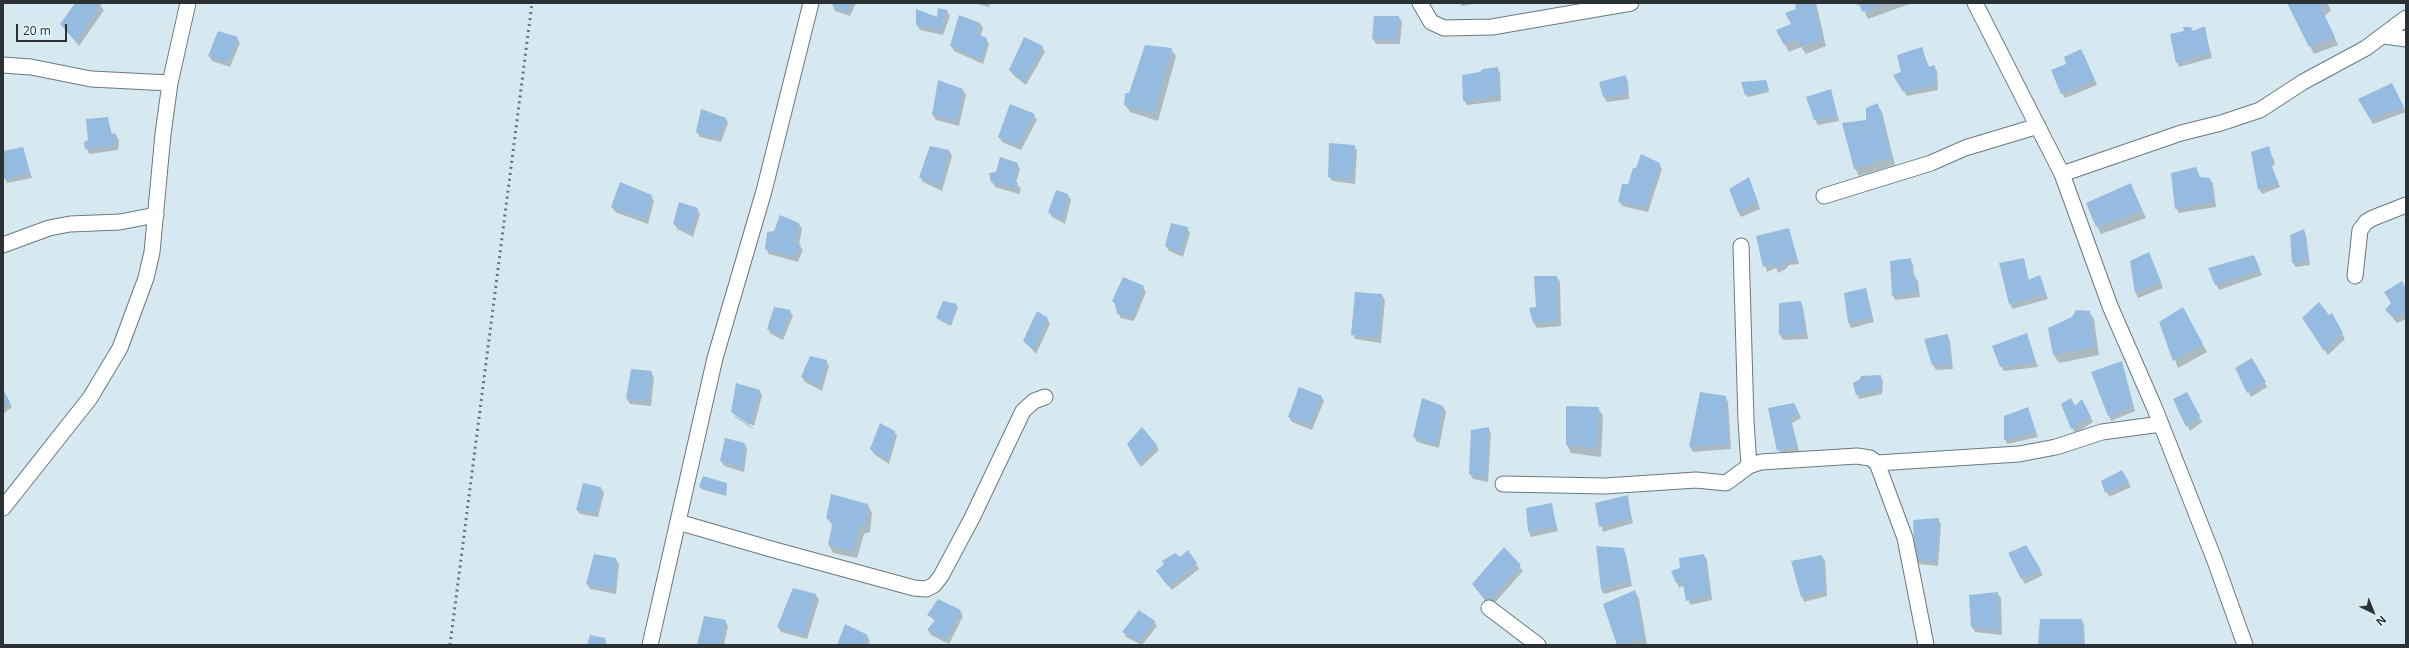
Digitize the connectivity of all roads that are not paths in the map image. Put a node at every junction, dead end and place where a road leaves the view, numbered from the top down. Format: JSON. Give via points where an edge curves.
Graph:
{"nodes":[{"id":1,"x":188,"y":3,"type":"edge"},
{"id":2,"x":811,"y":3,"type":"edge"},
{"id":3,"x":1420,"y":3,"type":"edge"},
{"id":4,"x":1631,"y":3,"type":"edge"},
{"id":5,"x":1975,"y":3,"type":"edge"},
{"id":6,"x":2406,"y":18,"type":"edge"},
{"id":7,"x":2384,"y":36,"type":"junction"},
{"id":8,"x":2406,"y":39,"type":"edge"},
{"id":9,"x":3,"y":65,"type":"edge"},
{"id":10,"x":170,"y":82,"type":"junction"},
{"id":11,"x":2038,"y":126,"type":"junction"},
{"id":12,"x":2062,"y":174,"type":"junction"},
{"id":13,"x":1824,"y":196,"type":"dead end"},
{"id":14,"x":2406,"y":204,"type":"edge"},
{"id":15,"x":156,"y":215,"type":"junction"},
{"id":16,"x":3,"y":245,"type":"edge"},
{"id":17,"x":1741,"y":246,"type":"dead end"},
{"id":18,"x":2355,"y":276,"type":"dead end"},
{"id":19,"x":1045,"y":397,"type":"dead end"},
{"id":20,"x":2161,"y":424,"type":"junction"},
{"id":21,"x":1876,"y":462,"type":"junction"},
{"id":22,"x":1749,"y":466,"type":"junction"},
{"id":23,"x":1503,"y":484,"type":"dead end"},
{"id":24,"x":3,"y":508,"type":"edge"},
{"id":25,"x":678,"y":522,"type":"junction"},
{"id":26,"x":1489,"y":608,"type":"dead end"},
{"id":27,"x":650,"y":645,"type":"edge"},
{"id":28,"x":1538,"y":645,"type":"edge"},
{"id":29,"x":1926,"y":645,"type":"edge"},
{"id":30,"x":2245,"y":645,"type":"edge"}],
"edges":[{"from":1,"to":10,"type":"street"},
{"from":2,"to":25,"type":"street","via":[[764,191],[715,358]]},
{"from":3,"to":4,"type":"street","via":[[1431,22],[1444,28],[1492,27]]},
{"from":5,"to":11,"type":"street"},
{"from":6,"to":7,"type":"street"},
{"from":7,"to":8,"type":"street"},
{"from":7,"to":12,"type":"street","via":[[2303,82],[2260,110],[2181,133]]},
{"from":9,"to":10,"type":"street","via":[[31,67],[91,79]]},
{"from":10,"to":15,"type":"street"},
{"from":11,"to":12,"type":"street"},
{"from":11,"to":13,"type":"street"},
{"from":12,"to":20,"type":"street","via":[[2110,306]]},
{"from":14,"to":18,"type":"street","via":[[2373,218],[2360,230]]},
{"from":15,"to":16,"type":"street","via":[[120,222],[56,226]]},
{"from":15,"to":24,"type":"street","via":[[146,278],[120,348],[90,398]]},
{"from":17,"to":22,"type":"street","via":[[1745,413]]},
{"from":19,"to":25,"type":"street","via":[[1034,401],[1023,411],[944,570],[934,585],[926,589],[914,588]]},
{"from":20,"to":21,"type":"street","via":[[2102,432],[2056,447],[2019,454]]},
{"from":20,"to":30,"type":"street"},
{"from":21,"to":22,"type":"street","via":[[1870,458],[1856,456],[1761,462]]},
{"from":21,"to":29,"type":"street","via":[[1905,538]]},
{"from":22,"to":23,"type":"street","via":[[1726,483],[1696,480],[1605,486]]},
{"from":25,"to":27,"type":"street"},
{"from":26,"to":28,"type":"street"}]}
